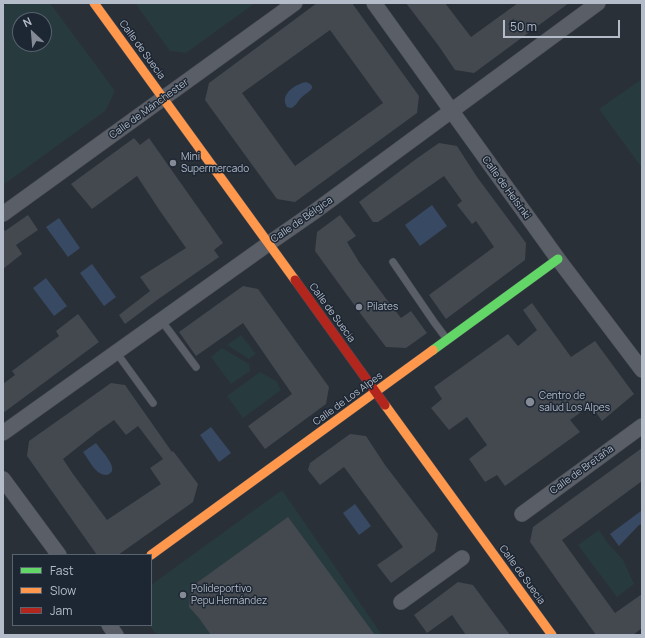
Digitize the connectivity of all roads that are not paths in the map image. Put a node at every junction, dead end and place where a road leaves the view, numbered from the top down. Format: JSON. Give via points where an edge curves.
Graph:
{"nodes":[{"id":1,"x":94,"y":3,"type":"edge"},
{"id":2,"x":295,"y":3,"type":"edge"},
{"id":3,"x":374,"y":3,"type":"edge"},
{"id":4,"x":598,"y":3,"type":"edge"},
{"id":5,"x":163,"y":99,"type":"junction"},
{"id":6,"x":452,"y":111,"type":"junction"},
{"id":7,"x":3,"y":214,"type":"edge"},
{"id":8,"x":268,"y":244,"type":"junction"},
{"id":9,"x":558,"y":259,"type":"junction"},
{"id":10,"x":393,"y":262,"type":"dead end"},
{"id":11,"x":161,"y":320,"type":"junction"},
{"id":12,"x":447,"y":340,"type":"junction"},
{"id":13,"x":115,"y":352,"type":"junction"},
{"id":14,"x":196,"y":367,"type":"dead end"},
{"id":15,"x":642,"y":370,"type":"edge"},
{"id":16,"x":375,"y":392,"type":"junction"},
{"id":17,"x":153,"y":403,"type":"dead end"},
{"id":18,"x":642,"y":426,"type":"edge"},
{"id":19,"x":3,"y":433,"type":"edge"},
{"id":20,"x":3,"y":479,"type":"edge"},
{"id":21,"x":522,"y":514,"type":"dead end"},
{"id":22,"x":58,"y":554,"type":"edge"},
{"id":23,"x":152,"y":554,"type":"edge"},
{"id":24,"x":462,"y":558,"type":"dead end"},
{"id":25,"x":401,"y":602,"type":"dead end"},
{"id":26,"x":110,"y":626,"type":"edge"},
{"id":27,"x":116,"y":635,"type":"edge"},
{"id":28,"x":552,"y":635,"type":"edge"}],
"edges":[{"from":1,"to":5,"type":"street","name":"Calle de Suecia"},
{"from":2,"to":5,"type":"street","name":"Calle de Mánchester"},
{"from":3,"to":6,"type":"street","name":"Calle de Helsinki"},
{"from":4,"to":6,"type":"street","name":"Calle de Bélgica"},
{"from":5,"to":7,"type":"street","name":"Calle de Mánchester"},
{"from":5,"to":8,"type":"street","name":"Calle de Suecia"},
{"from":6,"to":8,"type":"street","name":"Calle de Bélgica"},
{"from":6,"to":9,"type":"street","name":"Calle de Helsinki"},
{"from":8,"to":11,"type":"street","name":"Calle de Bélgica"},
{"from":8,"to":16,"type":"street","name":"Calle de Suecia"},
{"from":9,"to":12,"type":"street","name":"Calle de Los Alpes"},
{"from":9,"to":15,"type":"street","name":"Calle de Helsinki"},
{"from":10,"to":12,"type":"lane"},
{"from":11,"to":13,"type":"street","name":"Calle de Bélgica"},
{"from":11,"to":14,"type":"lane"},
{"from":12,"to":16,"type":"street","name":"Calle de Los Alpes"},
{"from":13,"to":17,"type":"lane"},
{"from":13,"to":19,"type":"street","name":"Calle de Bélgica"},
{"from":16,"to":23,"type":"street","name":"Calle de Los Alpes"},
{"from":16,"to":28,"type":"street","name":"Calle de Suecia"},
{"from":18,"to":21,"type":"street","name":"Calle de Bretaña"},
{"from":20,"to":22,"type":"street"},
{"from":24,"to":25,"type":"street"},
{"from":26,"to":27,"type":"street"}]}
